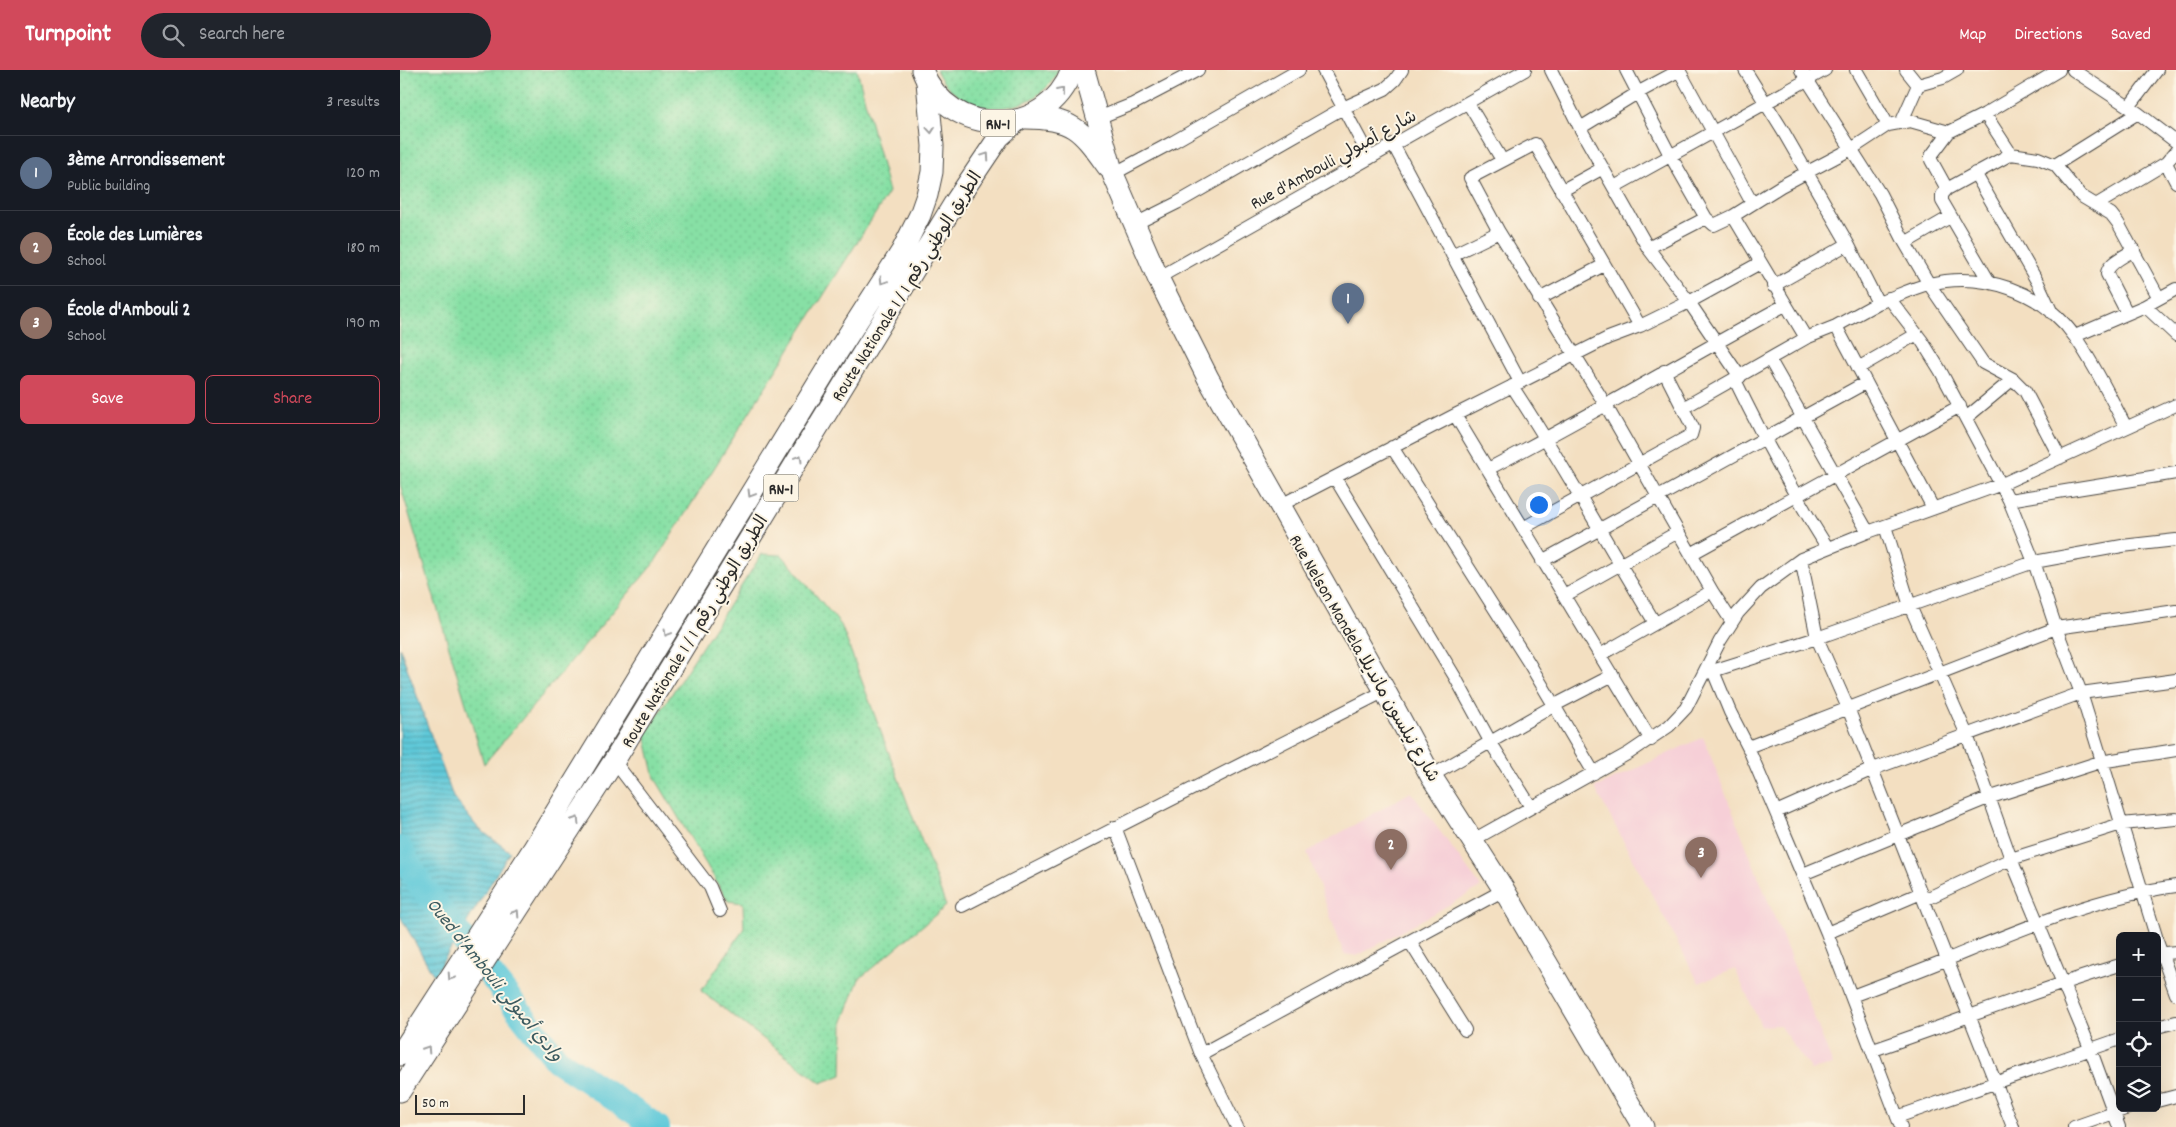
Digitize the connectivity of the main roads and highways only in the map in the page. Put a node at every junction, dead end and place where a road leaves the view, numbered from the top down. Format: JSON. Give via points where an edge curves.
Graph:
{"nodes":[{"id":1,"x":1072,"y":70,"type":"edge"},
{"id":2,"x":1084,"y":70,"type":"edge"},
{"id":3,"x":925,"y":76,"type":"edge"},
{"id":4,"x":1022,"y":119,"type":"junction"},
{"id":5,"x":1113,"y":174,"type":"junction"},
{"id":6,"x":542,"y":854,"type":"junction"},
{"id":7,"x":400,"y":1055,"type":"edge"},
{"id":8,"x":400,"y":1090,"type":"edge"},
{"id":9,"x":1643,"y":1127,"type":"edge"}],
"edges":[{"from":4,"to":1,"type":"main road","number":"RN-1","one_way":true,"via":[[1050,104],[1067,84]]},
{"from":2,"to":5,"type":"main road","name":"Rue Nelson Mandela شارع نيلسون مانديلا"},
{"from":3,"to":4,"type":"main road","number":"RN-1","via":[[940,98],[957,112],[976,120],[997,123]]},
{"from":3,"to":6,"type":"main road","name":"Route Nationale 1 / الطريق الوطني رقم 1","number":"RN-1","one_way":true,"via":[[933,146],[932,172],[920,215],[902,251],[833,359]]},
{"from":4,"to":5,"type":"main road","name":"Rue Nelson Mandela شارع نيلسون مانديلا","via":[[1050,118],[1069,125],[1080,132]]},
{"from":6,"to":4,"type":"main road","name":"Route Nationale 1 / الطريق الوطني رقم 1","number":"RN-1","one_way":true,"via":[[614,761],[954,204],[999,137]]},
{"from":5,"to":9,"type":"main road","name":"Rue Nelson Mandela شارع نيلسون مانديلا","via":[[1158,278],[1208,378],[1279,506],[1431,776],[1504,890]]},
{"from":6,"to":7,"type":"main road","name":"Route Nationale 1 / الطريق الوطني رقم 1","number":"RN-1","one_way":true},
{"from":8,"to":6,"type":"main road","name":"Route Nationale 1 / الطريق الوطني رقم 1","number":"RN-1","one_way":true}]}
